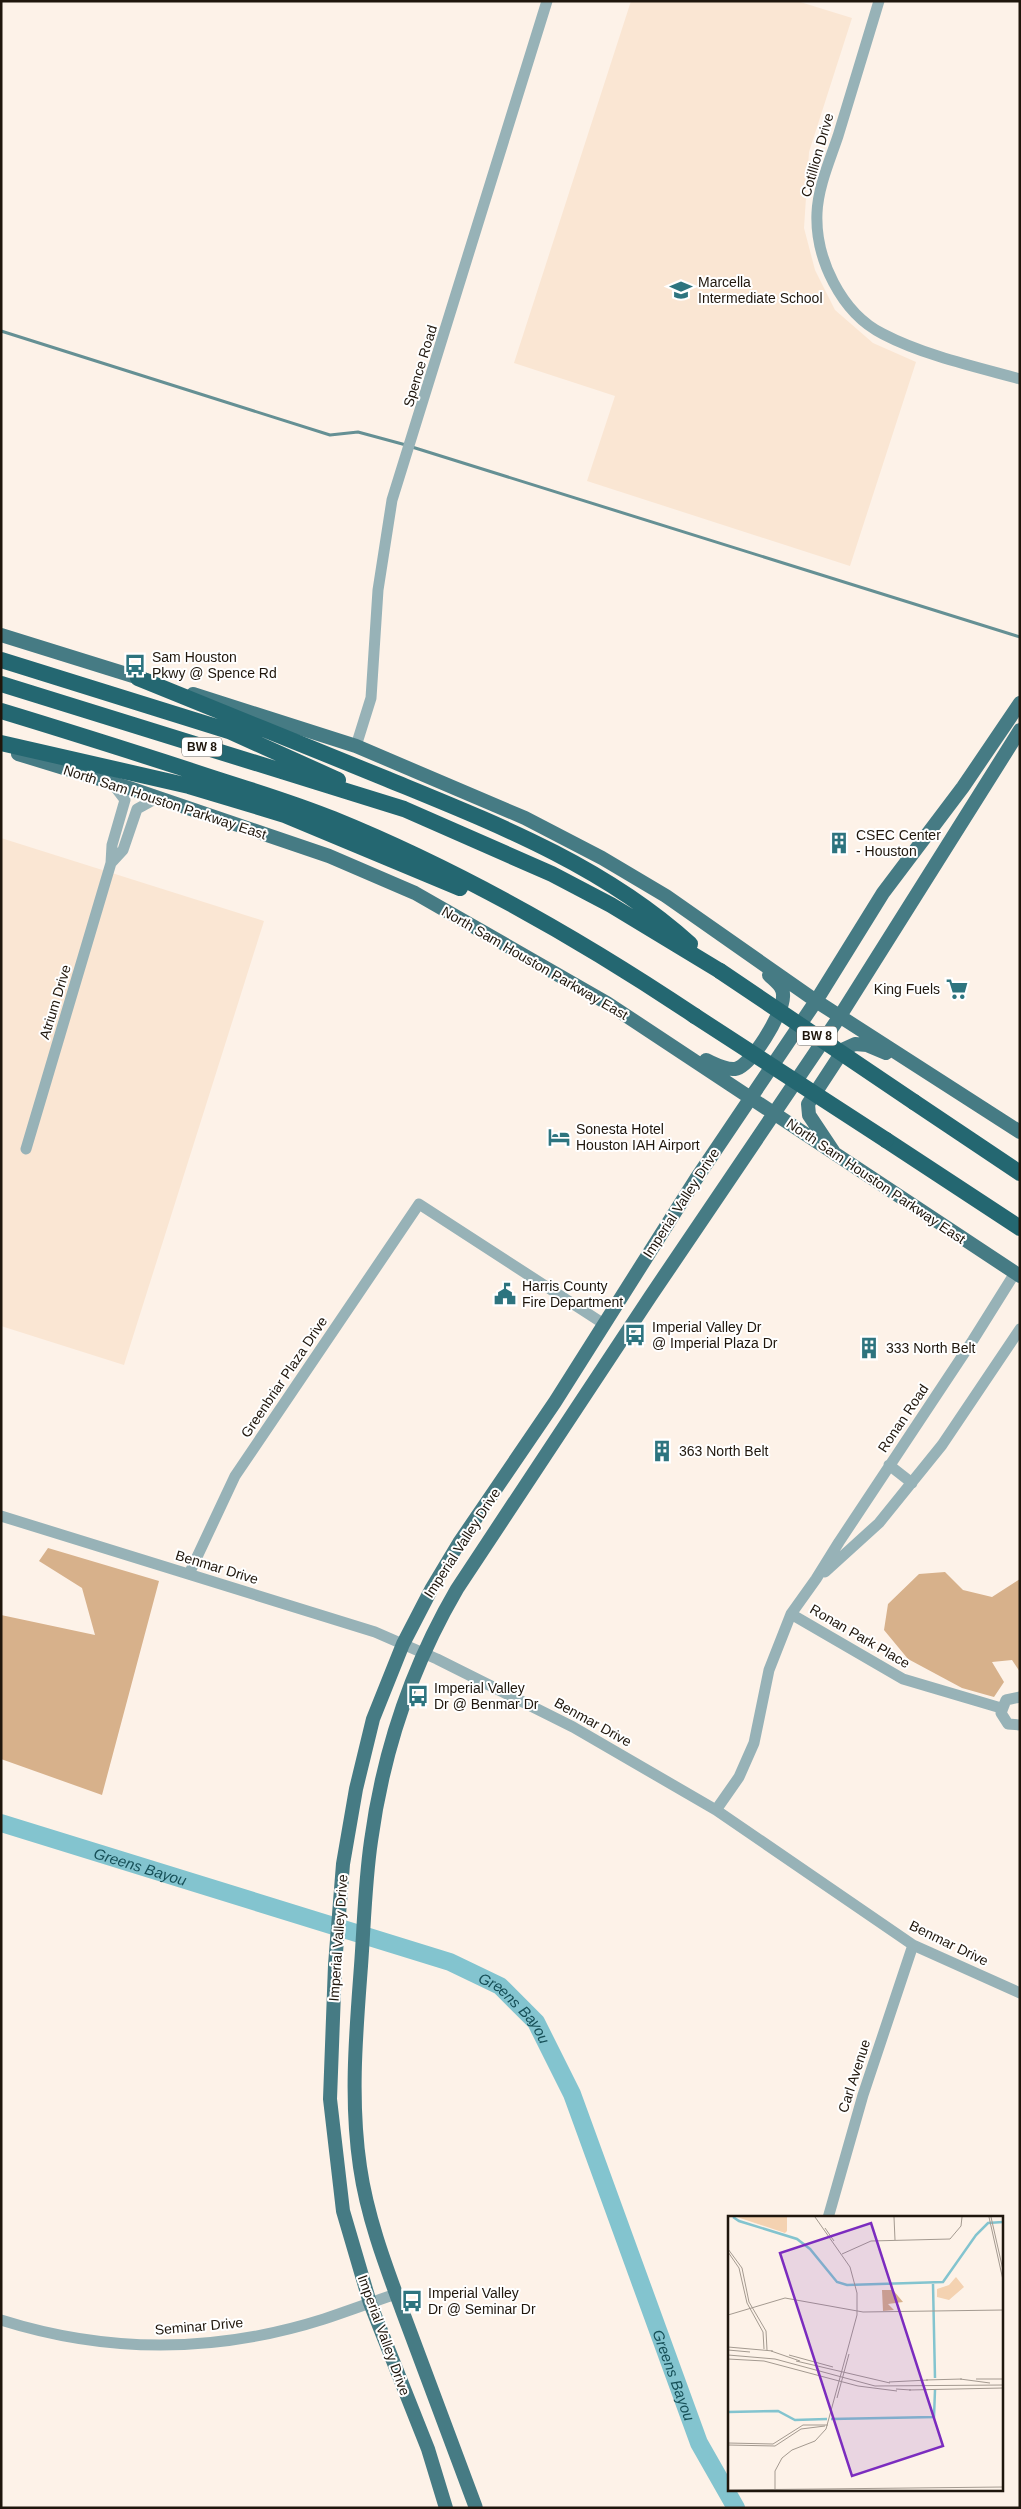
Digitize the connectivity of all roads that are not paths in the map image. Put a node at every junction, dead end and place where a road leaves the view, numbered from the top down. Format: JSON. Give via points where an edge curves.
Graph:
{"nodes":[{"id":1,"x":547,"y":1,"type":"edge"},
{"id":2,"x":879,"y":1,"type":"edge"},
{"id":3,"x":1020,"y":379,"type":"edge"},
{"id":4,"x":1,"y":635,"type":"edge"},
{"id":5,"x":1,"y":660,"type":"edge"},
{"id":6,"x":138,"y":678,"type":"junction"},
{"id":7,"x":1,"y":684,"type":"edge"},
{"id":8,"x":1020,"y":703,"type":"edge"},
{"id":9,"x":1,"y":710,"type":"edge"},
{"id":10,"x":1020,"y":730,"type":"edge"},
{"id":11,"x":1,"y":743,"type":"edge"},
{"id":12,"x":356,"y":746,"type":"junction"},
{"id":13,"x":1,"y":749,"type":"edge"},
{"id":14,"x":112,"y":783,"type":"junction"},
{"id":15,"x":157,"y":798,"type":"junction"},
{"id":16,"x":404,"y":809,"type":"junction"},
{"id":17,"x":929,"y":831,"type":"junction"},
{"id":18,"x":948,"y":846,"type":"junction"},
{"id":19,"x":111,"y":863,"type":"junction"},
{"id":20,"x":554,"y":927,"type":"junction"},
{"id":21,"x":755,"y":957,"type":"junction"},
{"id":22,"x":720,"y":971,"type":"junction"},
{"id":23,"x":816,"y":1001,"type":"junction"},
{"id":24,"x":840,"y":1016,"type":"junction"},
{"id":25,"x":673,"y":1046,"type":"junction"},
{"id":26,"x":922,"y":1068,"type":"junction"},
{"id":27,"x":750,"y":1097,"type":"junction"},
{"id":28,"x":775,"y":1114,"type":"junction"},
{"id":29,"x":1020,"y":1132,"type":"edge"},
{"id":30,"x":26,"y":1150,"type":"dead end"},
{"id":31,"x":992,"y":1155,"type":"junction"},
{"id":32,"x":838,"y":1158,"type":"junction"},
{"id":33,"x":1020,"y":1168,"type":"edge"},
{"id":34,"x":1020,"y":1173,"type":"edge"},
{"id":35,"x":1020,"y":1228,"type":"edge"},
{"id":36,"x":1017,"y":1275,"type":"edge"},
{"id":37,"x":629,"y":1284,"type":"junction"},
{"id":38,"x":650,"y":1297,"type":"junction"},
{"id":39,"x":604,"y":1324,"type":"junction"},
{"id":40,"x":1020,"y":1329,"type":"edge"},
{"id":41,"x":889,"y":1465,"type":"junction"},
{"id":42,"x":912,"y":1483,"type":"junction"},
{"id":43,"x":1,"y":1516,"type":"edge"},
{"id":44,"x":189,"y":1574,"type":"junction"},
{"id":45,"x":816,"y":1580,"type":"junction"},
{"id":46,"x":791,"y":1614,"type":"junction"},
{"id":47,"x":403,"y":1644,"type":"junction"},
{"id":48,"x":424,"y":1654,"type":"junction"},
{"id":49,"x":1020,"y":1697,"type":"edge"},
{"id":50,"x":1001,"y":1708,"type":"junction"},
{"id":51,"x":1020,"y":1726,"type":"edge"},
{"id":52,"x":353,"y":1804,"type":"junction"},
{"id":53,"x":376,"y":1807,"type":"junction"},
{"id":54,"x":716,"y":1810,"type":"junction"},
{"id":55,"x":913,"y":1945,"type":"junction"},
{"id":56,"x":1020,"y":1993,"type":"edge"},
{"id":57,"x":829,"y":2216,"type":"edge"},
{"id":58,"x":396,"y":2294,"type":"junction"},
{"id":59,"x":370,"y":2302,"type":"junction"},
{"id":60,"x":1,"y":2320,"type":"edge"},
{"id":61,"x":452,"y":2444,"type":"junction"},
{"id":62,"x":428,"y":2449,"type":"junction"},
{"id":63,"x":446,"y":2508,"type":"edge"},
{"id":64,"x":476,"y":2508,"type":"edge"}],
"edges":[{"from":1,"to":12,"type":"street","name":"Spence Road","via":[[392,500],[378,590],[371,698]]},
{"from":2,"to":3,"type":"street","name":"Cotillion Drive","via":[[820,194],[817,231],[823,258],[849,305],[881,333],[904,344]]},
{"from":4,"to":6,"type":"main road"},
{"from":5,"to":16,"type":"highway","via":[[229,731]]},
{"from":6,"to":12,"type":"main road"},
{"from":6,"to":22,"type":"highway","via":[[495,823],[582,865],[666,922]]},
{"from":7,"to":16,"type":"highway","number":"BW 8"},
{"from":8,"to":17,"type":"main road","name":"Imperial Valley Drive"},
{"from":9,"to":20,"type":"highway","number":"BW 8","via":[[331,818],[485,889]]},
{"from":10,"to":18,"type":"main road","name":"Imperial Valley Drive"},
{"from":11,"to":20,"type":"highway","via":[[189,786],[285,815]]},
{"from":12,"to":21,"type":"main road","via":[[508,810],[584,848],[666,896]]},
{"from":13,"to":14,"type":"main road","name":"North Sam Houston Parkway East"},
{"from":14,"to":15,"type":"main road","name":"North Sam Houston Parkway East"},
{"from":14,"to":19,"type":"street","name":"Atrium Drive","via":[[125,800],[112,845]]},
{"from":15,"to":19,"type":"street","name":"Atrium Drive","via":[[137,809],[123,850]]},
{"from":15,"to":25,"type":"main road","name":"North Sam Houston Parkway East","via":[[329,856],[416,893],[607,1003]]},
{"from":16,"to":22,"type":"highway","number":"BW 8","via":[[552,874],[611,905]]},
{"from":17,"to":18,"type":"main road"},
{"from":17,"to":23,"type":"main road","name":"Imperial Valley Drive","via":[[883,893]]},
{"from":18,"to":24,"type":"main road","name":"Imperial Valley Drive"},
{"from":19,"to":30,"type":"street","name":"Atrium Drive"},
{"from":20,"to":35,"type":"highway","number":"BW 8","bridge":true,"via":[[620,966]]},
{"from":21,"to":23,"type":"main road"},
{"from":21,"to":25,"type":"main road","via":[[782,987],[784,998],[774,1024],[745,1066],[734,1069],[722,1067]]},
{"from":22,"to":31,"type":"highway","number":"BW 8","bridge":true},
{"from":23,"to":24,"type":"main road"},
{"from":23,"to":27,"type":"main road","name":"Imperial Valley Drive"},
{"from":24,"to":26,"type":"main road"},
{"from":24,"to":28,"type":"main road","name":"Imperial Valley Drive"},
{"from":25,"to":27,"type":"main road","name":"North Sam Houston Parkway East"},
{"from":26,"to":29,"type":"main road"},
{"from":26,"to":32,"type":"main road","via":[[867,1045],[855,1044],[844,1049],[808,1104],[809,1115]]},
{"from":27,"to":28,"type":"main road","name":"North Sam Houston Parkway East"},
{"from":27,"to":37,"type":"main road","name":"Imperial Valley Drive"},
{"from":28,"to":32,"type":"main road","name":"North Sam Houston Parkway East"},
{"from":28,"to":38,"type":"main road","name":"Imperial Valley Drive"},
{"from":31,"to":33,"type":"highway"},
{"from":31,"to":34,"type":"highway","number":"BW 8"},
{"from":32,"to":36,"type":"main road","name":"North Sam Houston Parkway East"},
{"from":36,"to":41,"type":"street","name":"Ronan Road"},
{"from":37,"to":38,"type":"main road"},
{"from":37,"to":39,"type":"main road","name":"Imperial Valley Drive"},
{"from":38,"to":48,"type":"main road","name":"Imperial Valley Drive","via":[[472,1565],[439,1619]]},
{"from":39,"to":44,"type":"street","name":"Greenbriar Plaza Drive","via":[[419,1204],[235,1476]]},
{"from":39,"to":47,"type":"main road","name":"Imperial Valley Drive","via":[[450,1558]]},
{"from":40,"to":42,"type":"street","name":"Ronan Road","via":[[942,1446]]},
{"from":41,"to":42,"type":"street"},
{"from":41,"to":45,"type":"street","name":"Ronan Road"},
{"from":42,"to":45,"type":"street","name":"Ronan Road","via":[[879,1523]]},
{"from":43,"to":44,"type":"street","name":"Benmar Drive"},
{"from":44,"to":47,"type":"street","name":"Benmar Drive","via":[[375,1632]]},
{"from":45,"to":46,"type":"street","name":"Ronan Road"},
{"from":46,"to":50,"type":"street","name":"Ronan Park Place","via":[[903,1679]]},
{"from":46,"to":54,"type":"street","name":"Ronan Road","via":[[768,1670],[754,1743],[739,1777]]},
{"from":47,"to":48,"type":"street","name":"Benmar Drive"},
{"from":47,"to":52,"type":"main road","name":"Imperial Valley Drive","via":[[373,1719]]},
{"from":48,"to":53,"type":"main road","name":"Imperial Valley Drive","via":[[392,1738]]},
{"from":48,"to":54,"type":"street","name":"Benmar Drive","via":[[573,1727]]},
{"from":49,"to":50,"type":"street","via":[[1010,1698]]},
{"from":50,"to":51,"type":"street","via":[[1004,1721]]},
{"from":52,"to":53,"type":"main road"},
{"from":52,"to":59,"type":"main road","name":"Imperial Valley Drive","via":[[341,1886],[330,2099],[343,2212]]},
{"from":53,"to":58,"type":"main road","name":"Imperial Valley Drive","via":[[356,2020],[354,2087],[360,2168]]},
{"from":54,"to":55,"type":"street","name":"Benmar Drive"},
{"from":55,"to":56,"type":"street","name":"Benmar Drive"},
{"from":55,"to":57,"type":"street","name":"Carl Avenue","via":[[863,2095]]},
{"from":58,"to":59,"type":"street","name":"Seminar Drive"},
{"from":58,"to":61,"type":"main road","name":"Imperial Valley Drive"},
{"from":59,"to":60,"type":"street","name":"Seminar Drive","via":[[274,2332],[232,2341],[170,2346],[96,2341]]},
{"from":59,"to":62,"type":"main road","name":"Imperial Valley Drive"},
{"from":61,"to":62,"type":"main road"},
{"from":61,"to":64,"type":"main road","name":"Imperial Valley Drive"},
{"from":62,"to":63,"type":"main road","name":"Imperial Valley Drive"}]}
